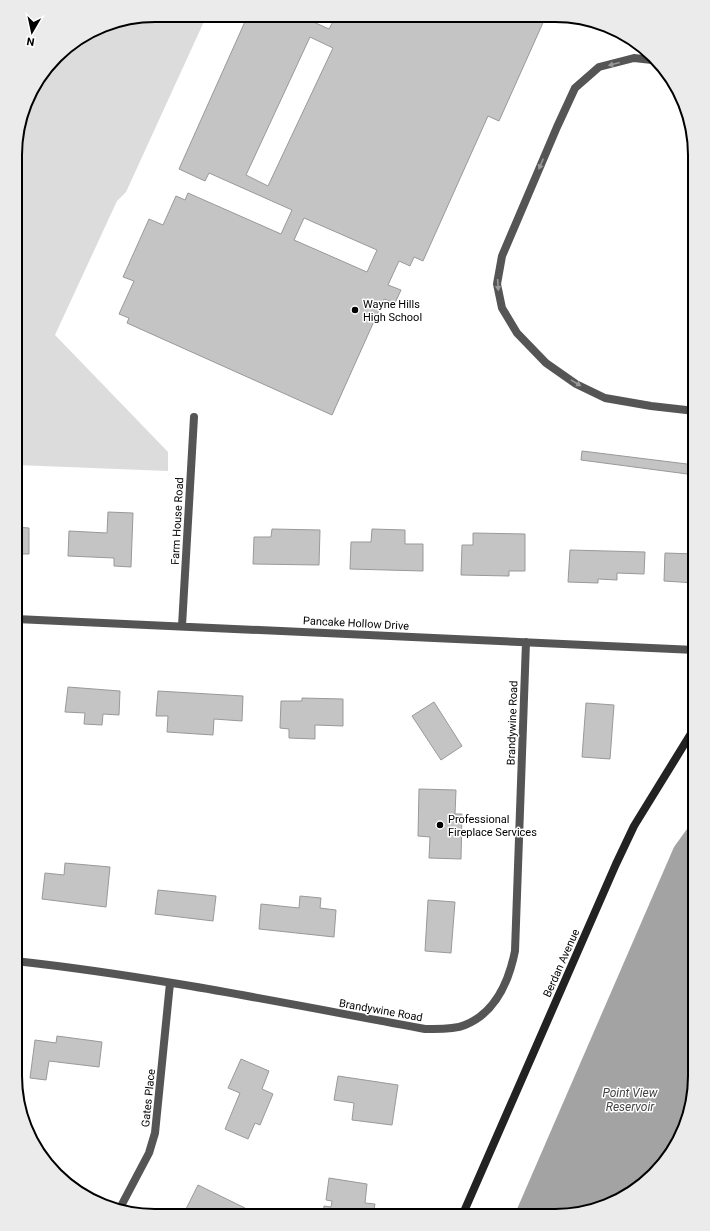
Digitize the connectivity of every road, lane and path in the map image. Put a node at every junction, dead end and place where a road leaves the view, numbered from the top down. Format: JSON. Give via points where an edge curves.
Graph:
{"nodes":[{"id":1,"x":647,"y":59,"type":"edge"},
{"id":2,"x":688,"y":410,"type":"edge"},
{"id":3,"x":194,"y":416,"type":"dead end"},
{"id":4,"x":22,"y":619,"type":"edge"},
{"id":5,"x":182,"y":626,"type":"junction"},
{"id":6,"x":526,"y":642,"type":"junction"},
{"id":7,"x":688,"y":650,"type":"edge"},
{"id":8,"x":688,"y":738,"type":"edge"},
{"id":9,"x":22,"y":962,"type":"edge"},
{"id":10,"x":170,"y":983,"type":"junction"},
{"id":11,"x":122,"y":1204,"type":"edge"},
{"id":12,"x":465,"y":1209,"type":"edge"}],
"edges":[{"from":1,"to":2,"type":"street","one_way":true,"via":[[634,58],[599,67],[575,88],[502,256],[497,284],[502,308],[517,333],[546,363],[576,384],[605,398]]},
{"from":3,"to":5,"type":"street","name":"Farm House Road"},
{"from":4,"to":5,"type":"street","name":"Pancake Hollow Drive"},
{"from":5,"to":6,"type":"street","name":"Pancake Hollow Drive"},
{"from":6,"to":7,"type":"street","name":"Pancake Hollow Drive"},
{"from":6,"to":10,"type":"street","name":"Brandywine Road","via":[[515,951],[505,986],[494,1003],[480,1016],[464,1025],[425,1029]]},
{"from":8,"to":12,"type":"main road","name":"Berdan Avenue","via":[[634,826]]},
{"from":9,"to":10,"type":"street","name":"Brandywine Road"},
{"from":10,"to":11,"type":"street","name":"Gates Place","via":[[155,1133],[149,1153]]}]}
